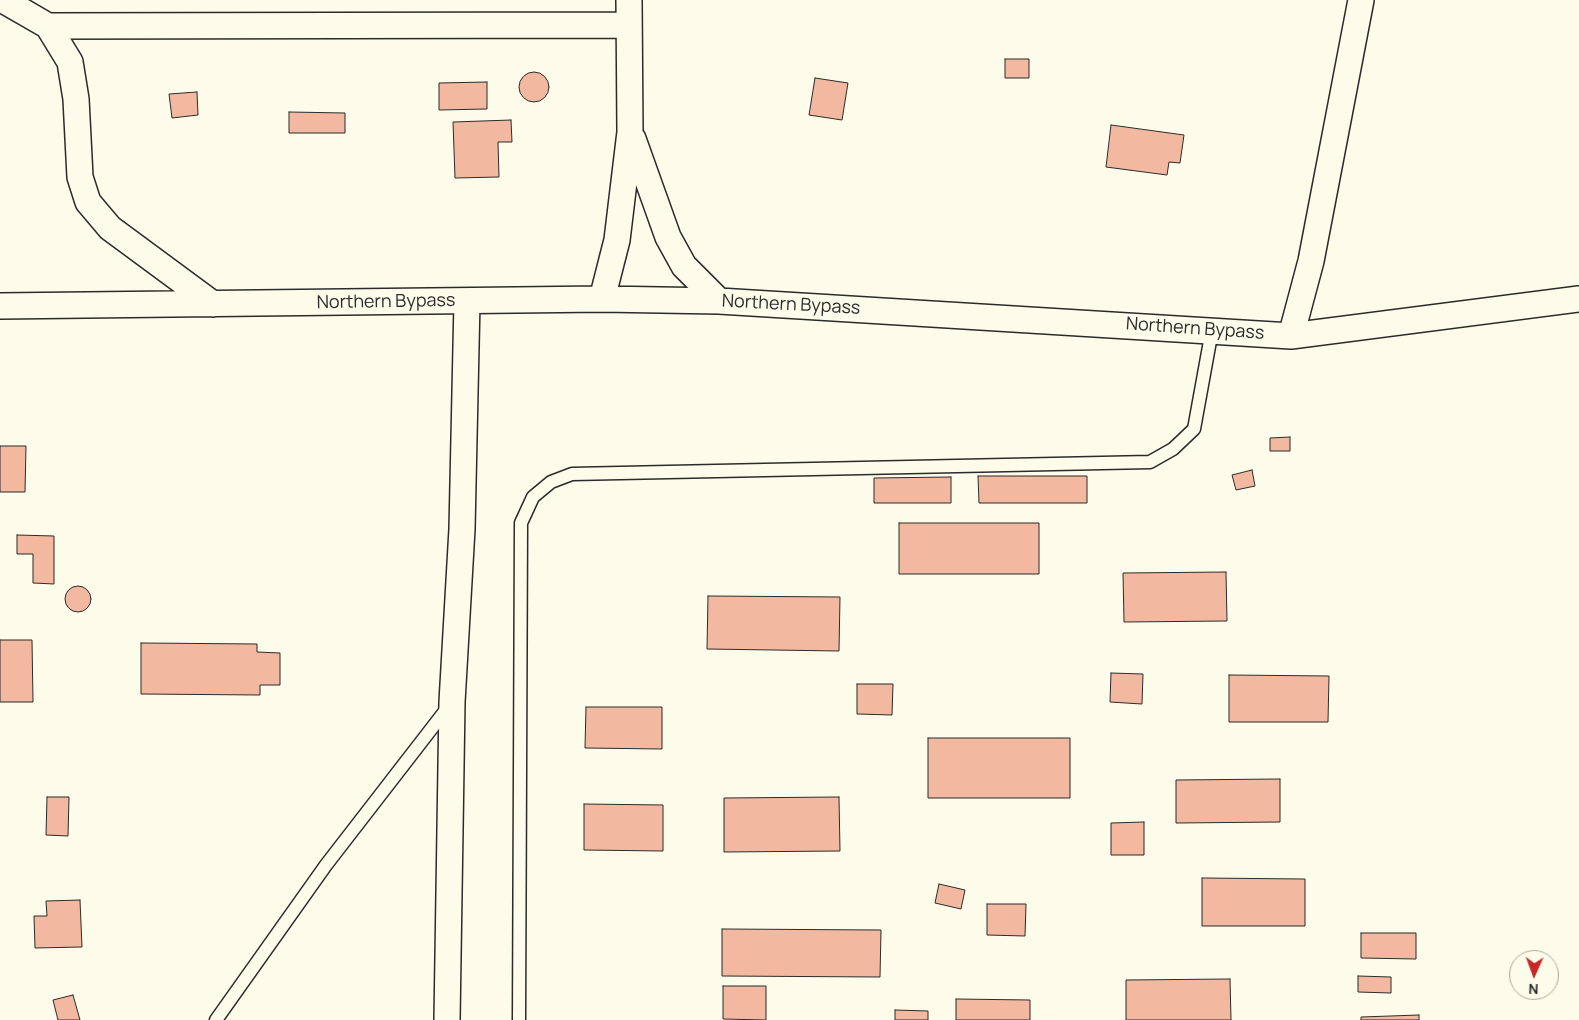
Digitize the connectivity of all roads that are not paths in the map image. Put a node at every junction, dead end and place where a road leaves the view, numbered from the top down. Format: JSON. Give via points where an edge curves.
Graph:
{"nodes":[{"id":1,"x":3,"y":0,"type":"edge"},
{"id":2,"x":629,"y":0,"type":"edge"},
{"id":3,"x":1361,"y":0,"type":"edge"},
{"id":4,"x":629,"y":25,"type":"junction"},
{"id":5,"x":48,"y":26,"type":"junction"},
{"id":6,"x":630,"y":132,"type":"junction"},
{"id":7,"x":602,"y":299,"type":"junction"},
{"id":8,"x":1579,"y":299,"type":"edge"},
{"id":9,"x":468,"y":301,"type":"junction"},
{"id":10,"x":719,"y":301,"type":"junction"},
{"id":11,"x":213,"y":304,"type":"junction"},
{"id":12,"x":0,"y":306,"type":"edge"},
{"id":13,"x":1212,"y":330,"type":"junction"},
{"id":14,"x":1291,"y":336,"type":"junction"},
{"id":15,"x":452,"y":702,"type":"junction"},
{"id":16,"x":216,"y":1020,"type":"edge"},
{"id":17,"x":447,"y":1020,"type":"edge"},
{"id":18,"x":518,"y":1020,"type":"edge"}],
"edges":[{"from":1,"to":5,"type":"street"},
{"from":2,"to":4,"type":"street"},
{"from":3,"to":14,"type":"street","via":[[1311,261]]},
{"from":4,"to":5,"type":"street"},
{"from":4,"to":6,"type":"street"},
{"from":5,"to":11,"type":"street","via":[[70,62],[76,99],[80,177],[88,202],[110,228]]},
{"from":6,"to":7,"type":"street","via":[[617,240]]},
{"from":6,"to":10,"type":"street","via":[[668,237],[684,266]]},
{"from":7,"to":9,"type":"street","name":"Northern Bypass"},
{"from":7,"to":10,"type":"street","name":"Northern Bypass"},
{"from":8,"to":14,"type":"street","name":"Northern Bypass"},
{"from":9,"to":11,"type":"street","name":"Northern Bypass"},
{"from":9,"to":15,"type":"street","via":[[462,529]]},
{"from":10,"to":13,"type":"street","name":"Northern Bypass"},
{"from":11,"to":12,"type":"street","name":"Northern Bypass"},
{"from":13,"to":14,"type":"street","name":"Northern Bypass"},
{"from":13,"to":18,"type":"lane","via":[[1194,429],[1173,450],[1150,462],[572,474],[552,482],[533,497],[521,523]]},
{"from":15,"to":16,"type":"lane","via":[[326,865]]},
{"from":15,"to":17,"type":"street"}]}
